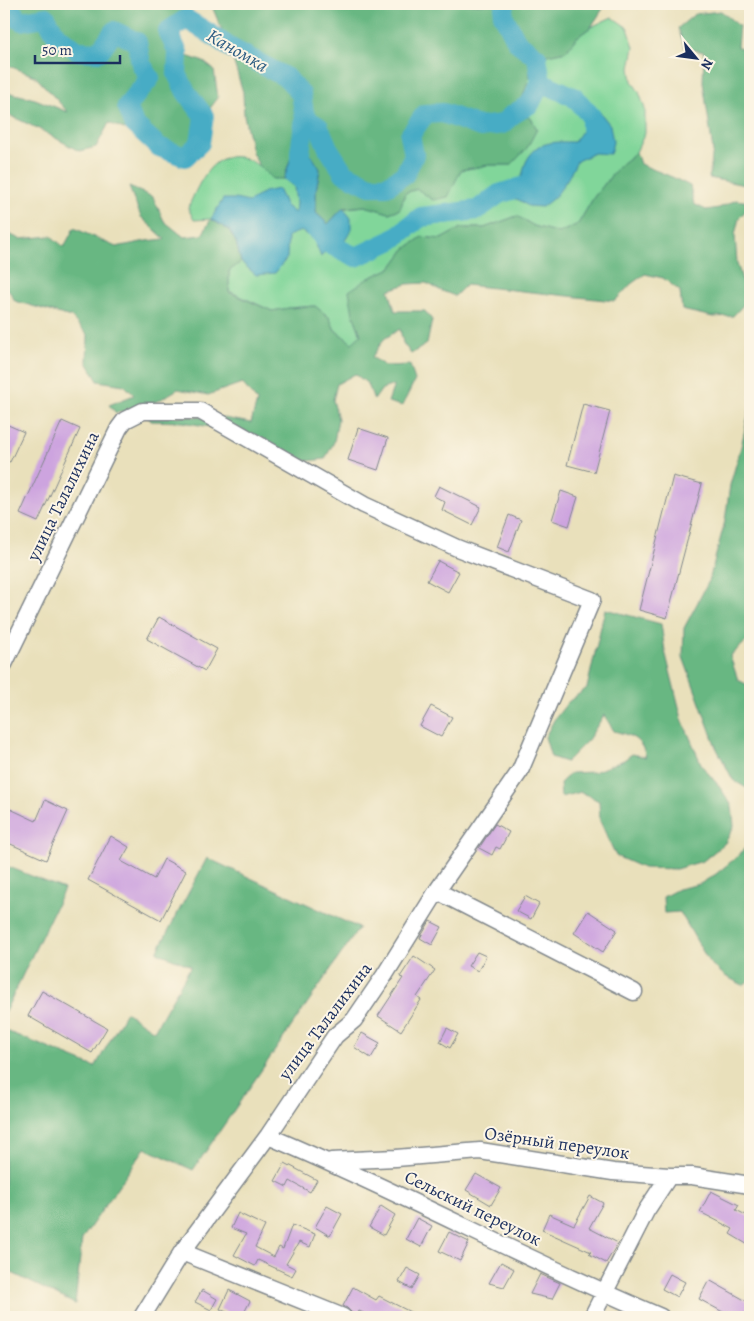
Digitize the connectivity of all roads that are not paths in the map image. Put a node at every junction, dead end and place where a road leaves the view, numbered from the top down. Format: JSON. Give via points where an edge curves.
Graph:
{"nodes":[{"id":1,"x":4,"y":664,"type":"edge"},
{"id":2,"x":437,"y":891,"type":"junction"},
{"id":3,"x":634,"y":992,"type":"dead end"},
{"id":4,"x":268,"y":1136,"type":"junction"},
{"id":5,"x":328,"y":1161,"type":"junction"},
{"id":6,"x":669,"y":1176,"type":"junction"},
{"id":7,"x":750,"y":1186,"type":"edge"},
{"id":8,"x":182,"y":1252,"type":"junction"},
{"id":9,"x":604,"y":1293,"type":"junction"},
{"id":10,"x":142,"y":1317,"type":"edge"},
{"id":11,"x":343,"y":1317,"type":"edge"},
{"id":12,"x":592,"y":1317,"type":"edge"},
{"id":13,"x":662,"y":1317,"type":"edge"}],
"edges":[{"from":1,"to":2,"type":"street","name":"улица Талалихина","via":[[119,428],[125,420],[144,411],[200,411],[364,505],[456,548],[592,600],[520,770]]},
{"from":2,"to":3,"type":"street"},
{"from":2,"to":4,"type":"street","name":"улица Талалихина","via":[[354,1020],[335,1036]]},
{"from":4,"to":5,"type":"street","name":"Сельский переулок"},
{"from":4,"to":8,"type":"street","name":"улица Талалихина"},
{"from":5,"to":6,"type":"street","name":"Озёрный переулок","via":[[480,1152],[613,1172]]},
{"from":5,"to":9,"type":"street","name":"Сельский переулок"},
{"from":6,"to":7,"type":"street","name":"Озёрный переулок","via":[[692,1176]]},
{"from":6,"to":9,"type":"street","via":[[646,1211]]},
{"from":8,"to":10,"type":"street","name":"улица Талалихина"},
{"from":8,"to":11,"type":"street"},
{"from":9,"to":12,"type":"street"},
{"from":9,"to":13,"type":"street","name":"Сельский переулок"}]}
